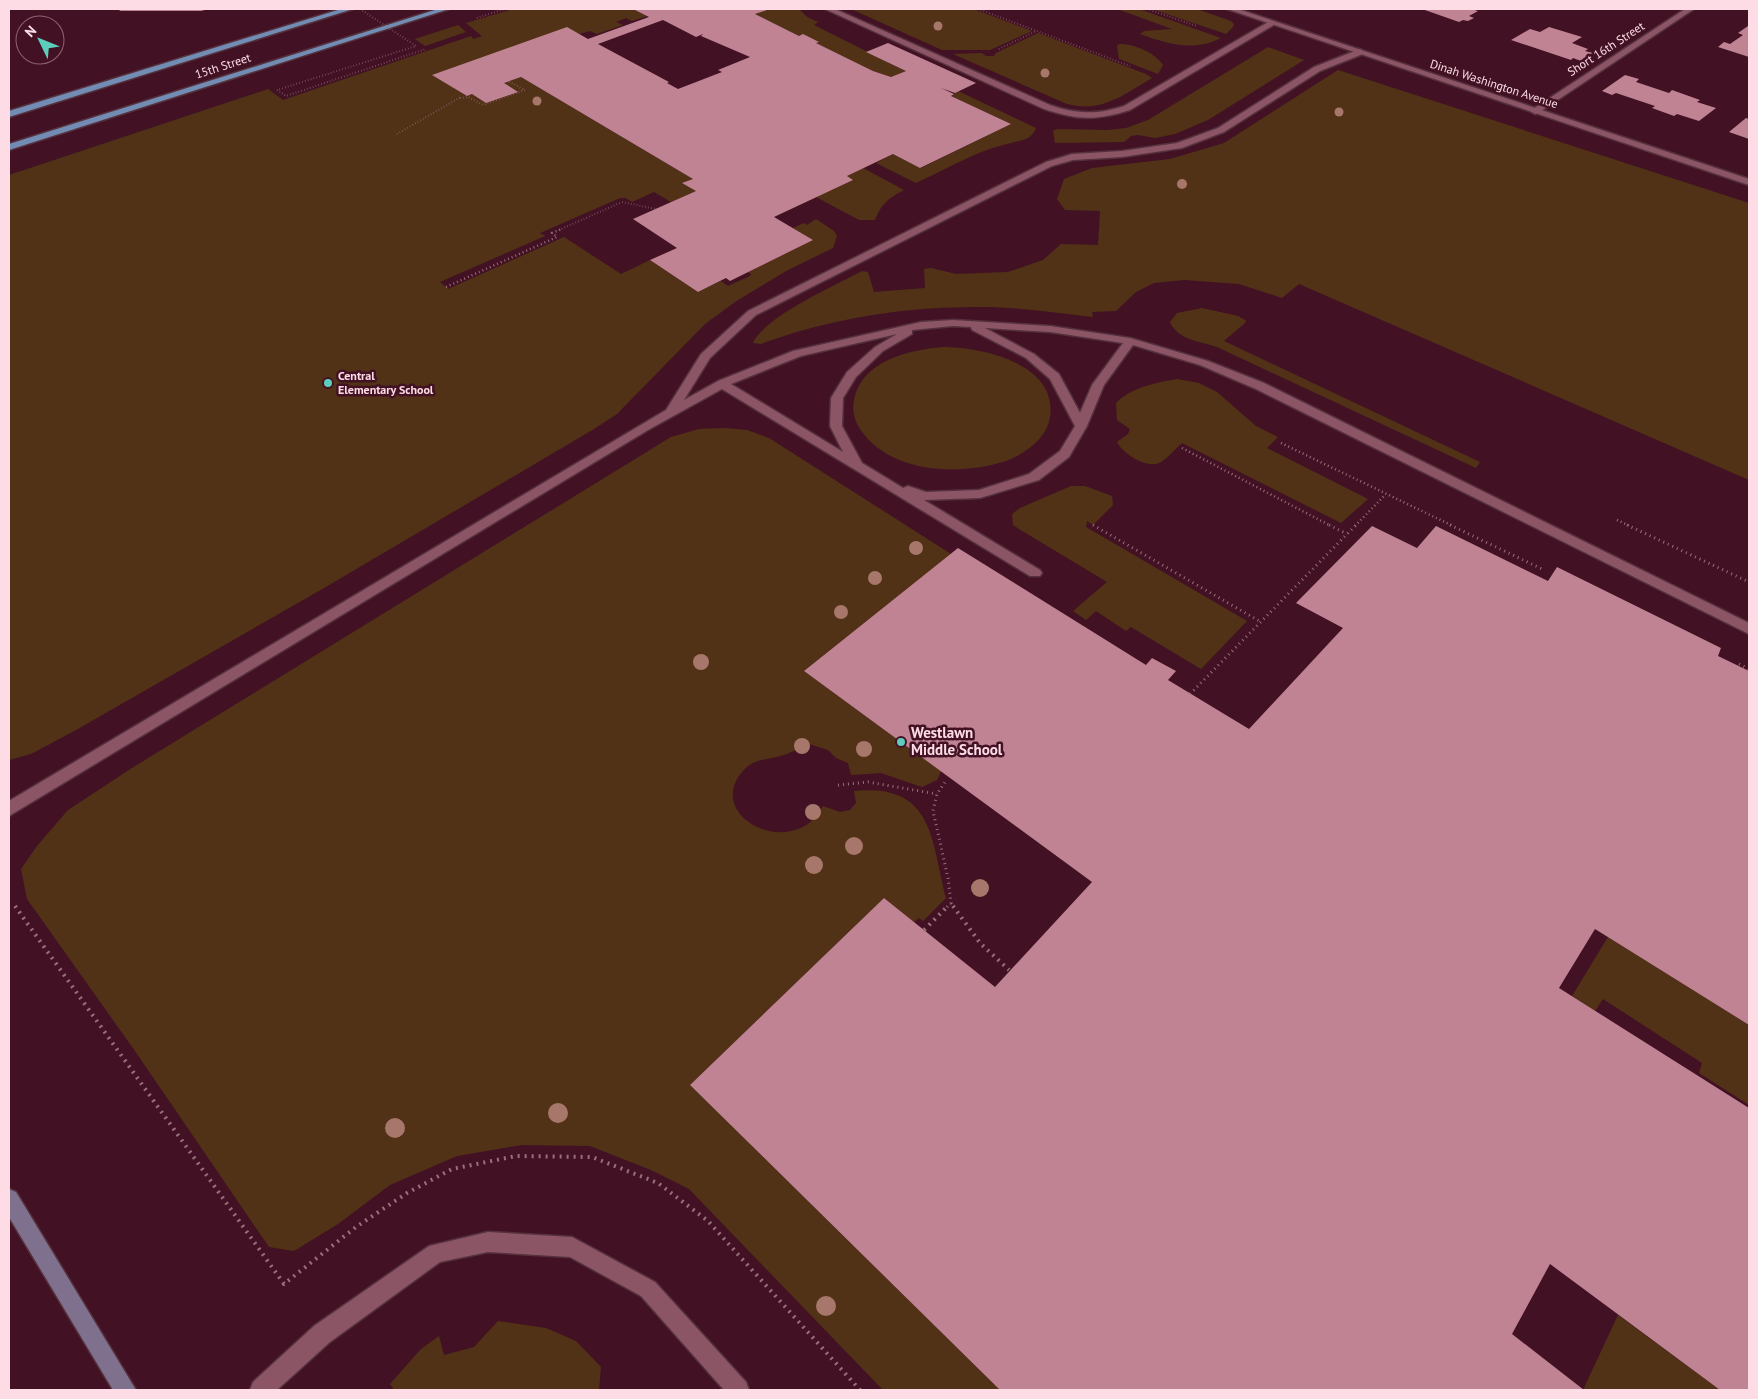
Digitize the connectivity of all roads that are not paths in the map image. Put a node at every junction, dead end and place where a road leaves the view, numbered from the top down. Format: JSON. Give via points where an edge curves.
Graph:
{"nodes":[{"id":1,"x":349,"y":9,"type":"edge"},
{"id":2,"x":445,"y":9,"type":"edge"},
{"id":3,"x":829,"y":9,"type":"edge"},
{"id":4,"x":1231,"y":9,"type":"edge"},
{"id":5,"x":1266,"y":9,"type":"edge"},
{"id":6,"x":1690,"y":9,"type":"edge"},
{"id":7,"x":1252,"y":16,"type":"junction"},
{"id":8,"x":1273,"y":23,"type":"junction"},
{"id":9,"x":1360,"y":52,"type":"junction"},
{"id":10,"x":1535,"y":111,"type":"junction"},
{"id":11,"x":9,"y":114,"type":"edge"},
{"id":12,"x":9,"y":147,"type":"edge"},
{"id":13,"x":1749,"y":182,"type":"edge"},
{"id":14,"x":968,"y":324,"type":"junction"},
{"id":15,"x":921,"y":325,"type":"junction"},
{"id":16,"x":1130,"y":341,"type":"junction"},
{"id":17,"x":722,"y":384,"type":"junction"},
{"id":18,"x":670,"y":412,"type":"junction"},
{"id":19,"x":1081,"y":426,"type":"junction"},
{"id":20,"x":857,"y":465,"type":"junction"},
{"id":21,"x":883,"y":481,"type":"junction"},
{"id":22,"x":1035,"y":573,"type":"dead end"},
{"id":23,"x":1749,"y":629,"type":"edge"},
{"id":24,"x":9,"y":809,"type":"edge"},
{"id":25,"x":9,"y":1199,"type":"edge"},
{"id":26,"x":125,"y":1390,"type":"edge"},
{"id":27,"x":261,"y":1390,"type":"edge"},
{"id":28,"x":738,"y":1390,"type":"edge"}],
"edges":[{"from":1,"to":11,"type":"main road","name":"15th Street"},
{"from":2,"to":12,"type":"main road","name":"15th Street"},
{"from":3,"to":8,"type":"street","via":[[1047,107],[1087,118],[1127,108]]},
{"from":4,"to":7,"type":"street","name":"Dinah Washington Avenue"},
{"from":5,"to":7,"type":"street"},
{"from":6,"to":10,"type":"street","name":"Short 16th Street"},
{"from":7,"to":8,"type":"street","name":"Dinah Washington Avenue"},
{"from":8,"to":9,"type":"street","name":"Dinah Washington Avenue"},
{"from":9,"to":10,"type":"street","name":"Dinah Washington Avenue"},
{"from":9,"to":18,"type":"street","via":[[1320,67],[1221,130],[1179,146],[1072,157],[1049,164],[752,313],[705,356]]},
{"from":10,"to":13,"type":"street","name":"Dinah Washington Avenue"},
{"from":14,"to":15,"type":"street"},
{"from":14,"to":16,"type":"street","via":[[1050,329]]},
{"from":14,"to":19,"type":"street","via":[[1030,356],[1055,377]]},
{"from":15,"to":17,"type":"street","via":[[796,353]]},
{"from":15,"to":20,"type":"street","via":[[880,348],[851,376],[837,398],[836,426]]},
{"from":16,"to":19,"type":"street","via":[[1098,385]]},
{"from":16,"to":23,"type":"street","via":[[1204,363],[1260,386]]},
{"from":17,"to":18,"type":"street"},
{"from":17,"to":20,"type":"street"},
{"from":18,"to":24,"type":"street"},
{"from":19,"to":21,"type":"street","via":[[1065,454],[1034,477],[980,494],[925,496]]},
{"from":20,"to":21,"type":"street"},
{"from":21,"to":22,"type":"street"},
{"from":25,"to":26,"type":"main road"},
{"from":27,"to":28,"type":"street","via":[[322,1334],[436,1253],[488,1242],[572,1247],[648,1289]]}]}
